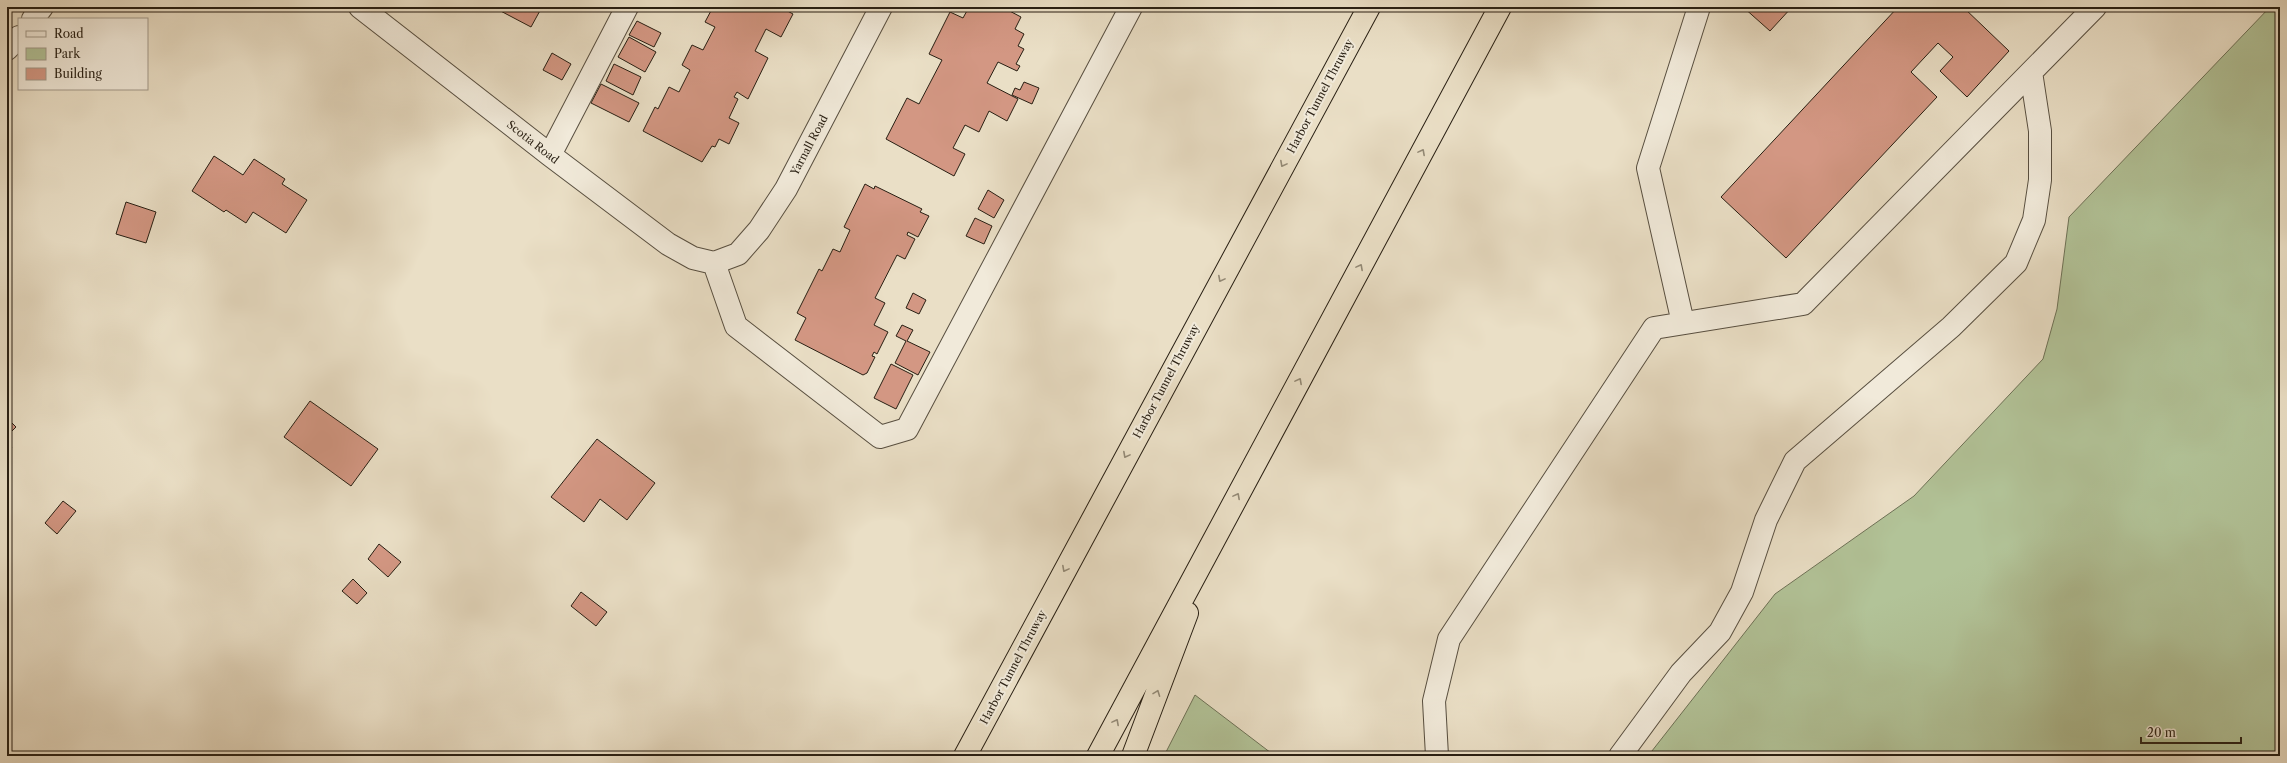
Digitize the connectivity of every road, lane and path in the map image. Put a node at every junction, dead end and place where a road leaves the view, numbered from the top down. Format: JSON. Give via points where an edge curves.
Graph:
{"nodes":[{"id":1,"x":42,"y":7,"type":"edge"},
{"id":2,"x":627,"y":7,"type":"edge"},
{"id":3,"x":881,"y":7,"type":"edge"},
{"id":4,"x":1131,"y":7,"type":"edge"},
{"id":5,"x":1368,"y":7,"type":"edge"},
{"id":6,"x":1500,"y":7,"type":"edge"},
{"id":7,"x":1699,"y":7,"type":"edge"},
{"id":8,"x":2095,"y":7,"type":"edge"},
{"id":9,"x":364,"y":8,"type":"edge"},
{"id":10,"x":34,"y":18,"type":"edge"},
{"id":11,"x":18,"y":38,"type":"edge"},
{"id":12,"x":7,"y":50,"type":"edge"},
{"id":13,"x":2031,"y":72,"type":"junction"},
{"id":14,"x":550,"y":155,"type":"junction"},
{"id":15,"x":714,"y":263,"type":"junction"},
{"id":16,"x":1683,"y":323,"type":"junction"},
{"id":17,"x":1219,"y":530,"type":"junction"},
{"id":18,"x":965,"y":756,"type":"edge"},
{"id":19,"x":1098,"y":756,"type":"edge"},
{"id":20,"x":1133,"y":756,"type":"edge"},
{"id":21,"x":1437,"y":756,"type":"edge"},
{"id":22,"x":1620,"y":756,"type":"edge"}],
"edges":[{"from":1,"to":10,"type":"street"},
{"from":2,"to":14,"type":"street"},
{"from":3,"to":15,"type":"street","name":"Yarnall Road","via":[[786,189],[763,224],[738,254]]},
{"from":4,"to":15,"type":"street","via":[[907,429],[880,437],[736,326]]},
{"from":5,"to":18,"type":"highway","name":"Harbor Tunnel Thruway","one_way":true},
{"from":17,"to":6,"type":"highway","one_way":true},
{"from":7,"to":16,"type":"street","via":[[1648,168]]},
{"from":8,"to":13,"type":"street"},
{"from":9,"to":14,"type":"street","name":"Scotia Road"},
{"from":11,"to":12,"type":"street"},
{"from":13,"to":16,"type":"street","via":[[1803,304]]},
{"from":13,"to":22,"type":"street","via":[[2040,131],[2040,180],[2034,220],[2016,263],[1951,327],[1796,461],[1766,520],[1742,592],[1720,632],[1681,673]]},
{"from":14,"to":15,"type":"street","name":"Scotia Road","via":[[668,244],[693,258]]},
{"from":16,"to":21,"type":"street","via":[[1654,328],[1449,639],[1434,701]]},
{"from":19,"to":17,"type":"highway","one_way":true},
{"from":20,"to":17,"type":"highway","one_way":true}]}
